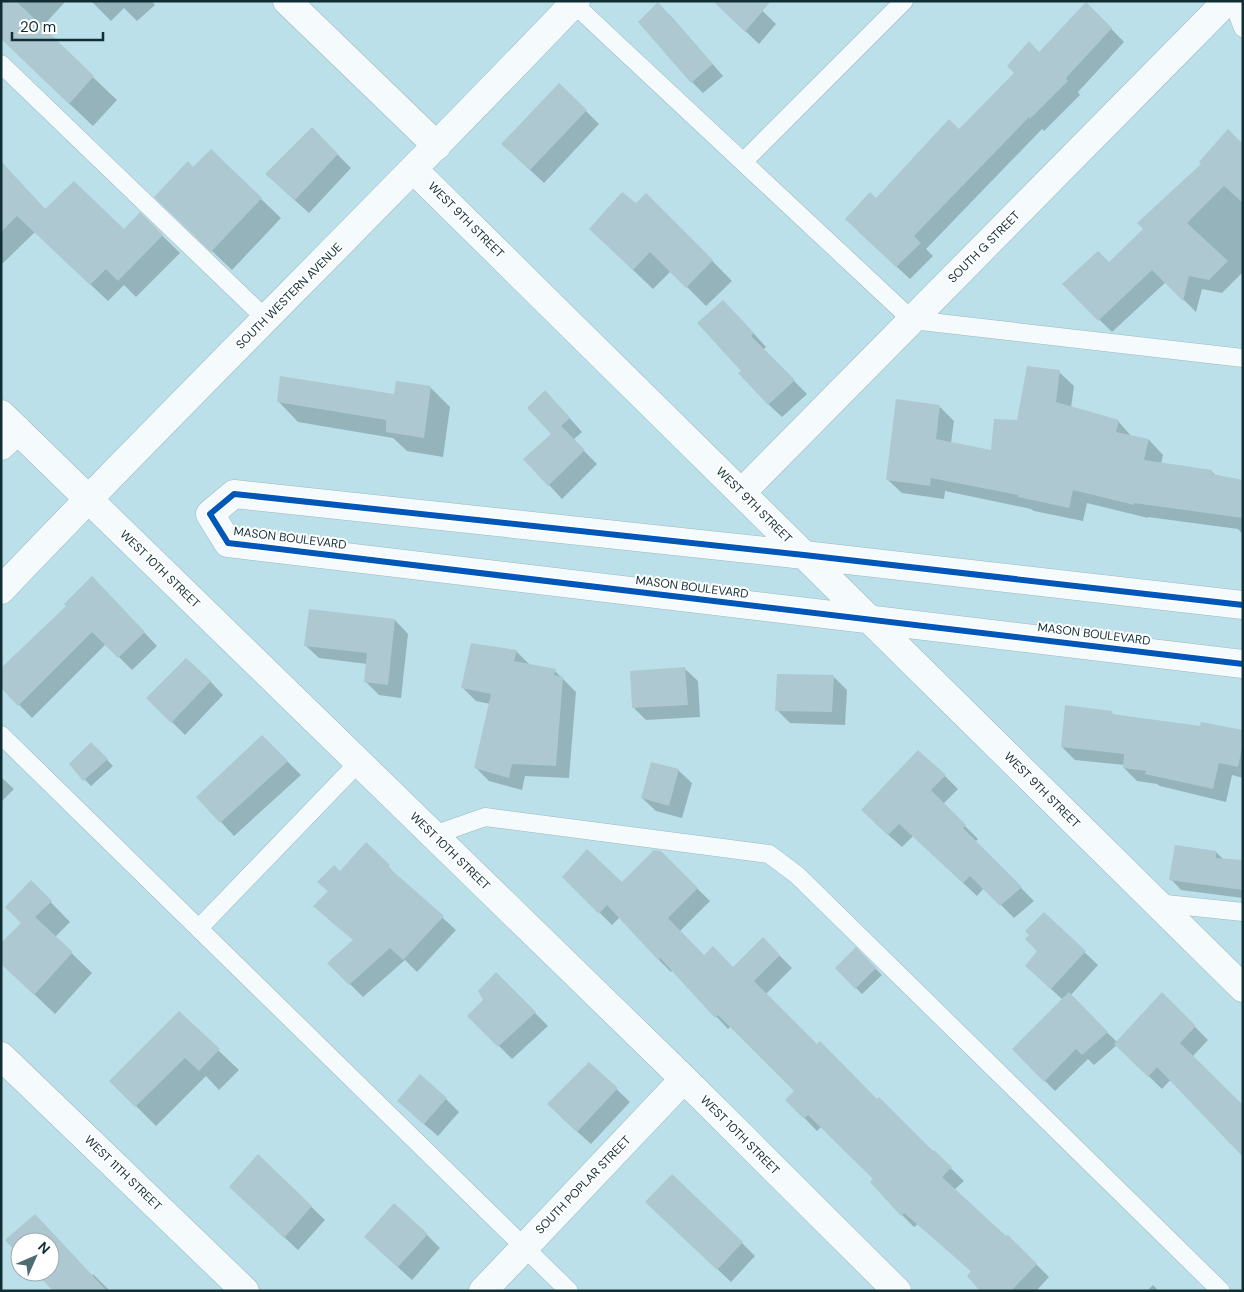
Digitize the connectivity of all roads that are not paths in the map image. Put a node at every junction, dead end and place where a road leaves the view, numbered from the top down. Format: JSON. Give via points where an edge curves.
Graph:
{"nodes":[{"id":1,"x":287,"y":1,"type":"edge"},
{"id":2,"x":904,"y":1,"type":"edge"},
{"id":3,"x":1227,"y":1,"type":"edge"},
{"id":4,"x":1233,"y":1,"type":"edge"},
{"id":5,"x":575,"y":3,"type":"edge"},
{"id":6,"x":1243,"y":28,"type":"edge"},
{"id":7,"x":1,"y":64,"type":"edge"},
{"id":8,"x":438,"y":146,"type":"junction"},
{"id":9,"x":743,"y":162,"type":"junction"},
{"id":10,"x":414,"y":170,"type":"junction"},
{"id":11,"x":266,"y":319,"type":"junction"},
{"id":12,"x":912,"y":320,"type":"junction"},
{"id":13,"x":1243,"y":358,"type":"edge"},
{"id":14,"x":7,"y":430,"type":"edge"},
{"id":15,"x":742,"y":492,"type":"junction"},
{"id":16,"x":88,"y":499,"type":"junction"},
{"id":17,"x":804,"y":555,"type":"junction"},
{"id":18,"x":1,"y":590,"type":"edge"},
{"id":19,"x":1243,"y":605,"type":"edge"},
{"id":20,"x":869,"y":619,"type":"junction"},
{"id":21,"x":1243,"y":664,"type":"edge"},
{"id":22,"x":1,"y":735,"type":"edge"},
{"id":23,"x":358,"y":762,"type":"junction"},
{"id":24,"x":434,"y":835,"type":"junction"},
{"id":25,"x":1156,"y":903,"type":"junction"},
{"id":26,"x":1243,"y":912,"type":"edge"},
{"id":27,"x":199,"y":928,"type":"junction"},
{"id":28,"x":1243,"y":988,"type":"edge"},
{"id":29,"x":1,"y":1056,"type":"edge"},
{"id":30,"x":684,"y":1079,"type":"junction"},
{"id":31,"x":525,"y":1246,"type":"junction"},
{"id":32,"x":245,"y":1291,"type":"edge"},
{"id":33,"x":482,"y":1291,"type":"edge"},
{"id":34,"x":569,"y":1291,"type":"edge"},
{"id":35,"x":897,"y":1291,"type":"edge"},
{"id":36,"x":1221,"y":1291,"type":"edge"}],
"edges":[{"from":1,"to":8,"type":"street"},
{"from":2,"to":9,"type":"lane"},
{"from":3,"to":12,"type":"street","name":"SOUTH G STREET"},
{"from":4,"to":6,"type":"lane"},
{"from":5,"to":8,"type":"street","name":"SOUTH WESTERN AVENUE"},
{"from":5,"to":9,"type":"lane"},
{"from":7,"to":11,"type":"lane"},
{"from":8,"to":10,"type":"street","name":"SOUTH WESTERN AVENUE"},
{"from":9,"to":12,"type":"lane"},
{"from":10,"to":11,"type":"street","name":"SOUTH WESTERN AVENUE"},
{"from":10,"to":15,"type":"street","name":"WEST 9TH STREET"},
{"from":11,"to":16,"type":"street","name":"SOUTH WESTERN AVENUE"},
{"from":12,"to":13,"type":"lane"},
{"from":12,"to":15,"type":"street","name":"SOUTH G STREET"},
{"from":14,"to":16,"type":"street","name":"WEST 10TH STREET"},
{"from":15,"to":17,"type":"street","name":"WEST 9TH STREET"},
{"from":16,"to":18,"type":"street","name":"SOUTH WESTERN AVENUE"},
{"from":16,"to":23,"type":"street","name":"WEST 10TH STREET"},
{"from":17,"to":19,"type":"street","name":"MASON BOULEVARD"},
{"from":17,"to":20,"type":"street","name":"WEST 9TH STREET"},
{"from":17,"to":20,"type":"street","name":"MASON BOULEVARD","via":[[234,494],[210,514],[228,543]]},
{"from":20,"to":21,"type":"street","name":"MASON BOULEVARD"},
{"from":20,"to":25,"type":"street","name":"WEST 9TH STREET"},
{"from":22,"to":27,"type":"lane"},
{"from":23,"to":24,"type":"street","name":"WEST 10TH STREET"},
{"from":23,"to":27,"type":"lane"},
{"from":24,"to":30,"type":"street","name":"WEST 10TH STREET"},
{"from":24,"to":36,"type":"lane","via":[[485,817],[769,854],[797,875]]},
{"from":25,"to":26,"type":"lane"},
{"from":25,"to":28,"type":"street","name":"WEST 9TH STREET"},
{"from":27,"to":31,"type":"lane"},
{"from":29,"to":32,"type":"street","name":"WEST 11TH STREET"},
{"from":30,"to":31,"type":"street","name":"SOUTH POPLAR STREET"},
{"from":30,"to":35,"type":"street","name":"WEST 10TH STREET"},
{"from":31,"to":33,"type":"street","name":"SOUTH POPLAR STREET"},
{"from":31,"to":34,"type":"lane"}]}
